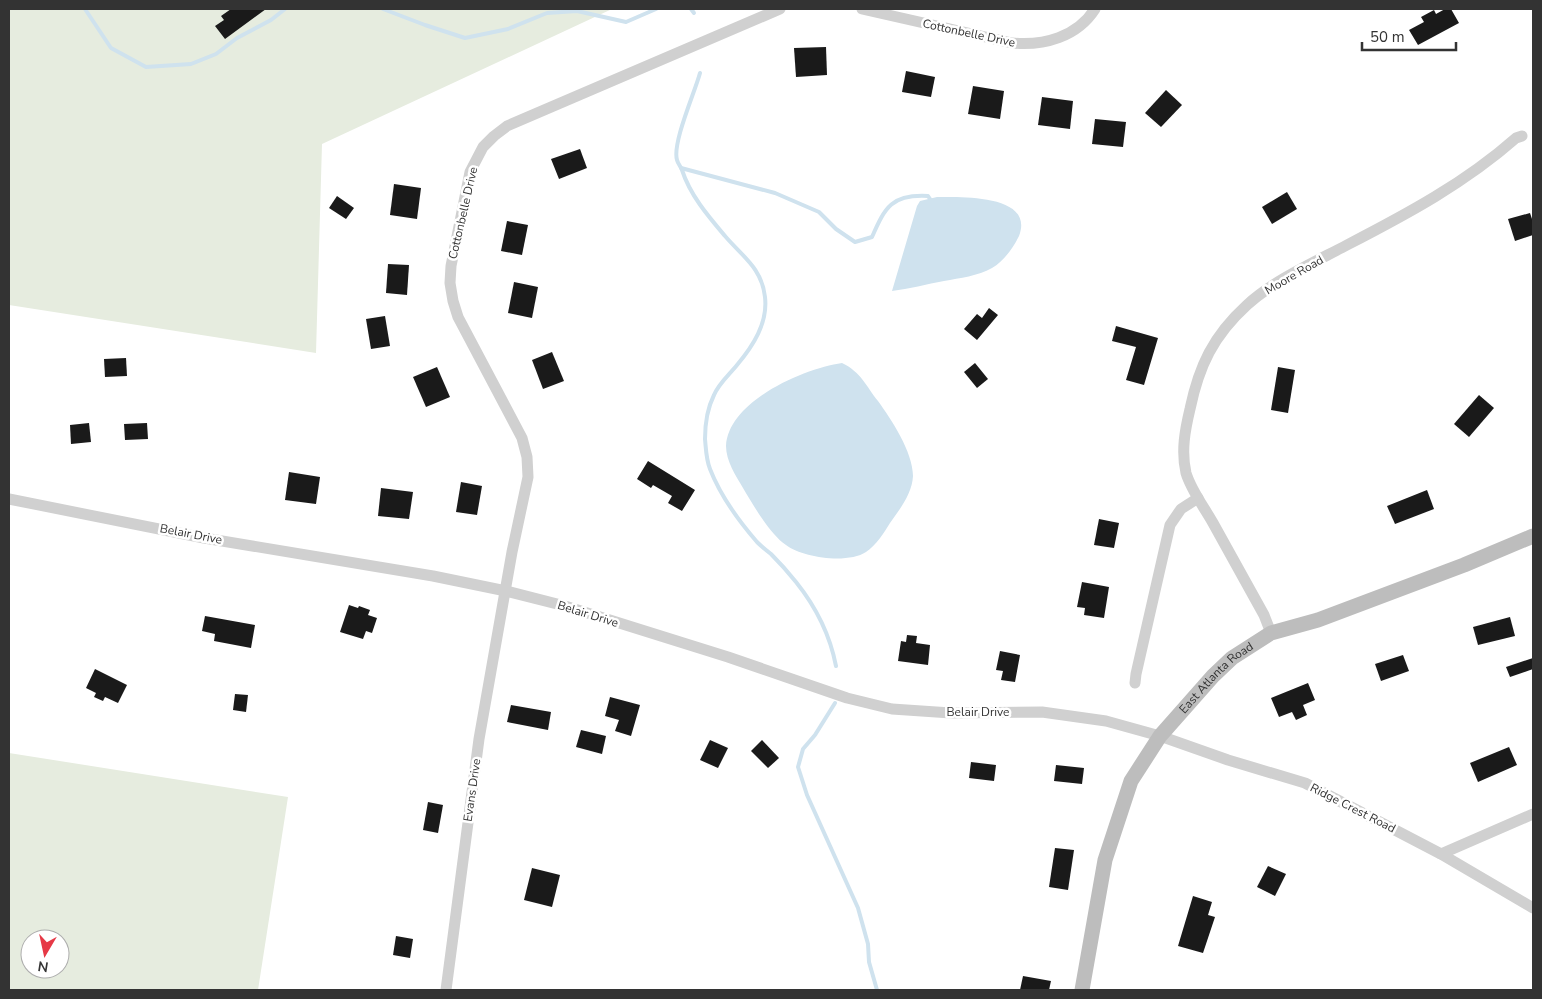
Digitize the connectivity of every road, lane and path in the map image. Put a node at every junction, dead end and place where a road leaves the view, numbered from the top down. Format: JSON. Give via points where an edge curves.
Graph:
{"nodes":[{"id":1,"x":780,"y":9,"type":"edge"},
{"id":2,"x":862,"y":9,"type":"edge"},
{"id":3,"x":1095,"y":9,"type":"edge"},
{"id":4,"x":1522,"y":136,"type":"dead end"},
{"id":5,"x":1198,"y":498,"type":"junction"},
{"id":6,"x":9,"y":499,"type":"edge"},
{"id":7,"x":1533,"y":536,"type":"edge"},
{"id":8,"x":506,"y":591,"type":"junction"},
{"id":9,"x":1271,"y":634,"type":"junction"},
{"id":10,"x":1136,"y":683,"type":"dead end"},
{"id":11,"x":1160,"y":736,"type":"junction"},
{"id":12,"x":1533,"y":814,"type":"edge"},
{"id":13,"x":1441,"y":854,"type":"junction"},
{"id":14,"x":1533,"y":908,"type":"edge"},
{"id":15,"x":446,"y":990,"type":"edge"},
{"id":16,"x":1082,"y":990,"type":"edge"}],
"edges":[{"from":1,"to":8,"type":"street","name":"Cottonbelle Drive","via":[[507,126],[488,142],[474,163],[466,186],[450,283],[458,317],[520,434],[527,457],[528,477]]},
{"from":2,"to":3,"type":"street","name":"Cottonbelle Drive","via":[[1024,44],[1043,43],[1069,33]]},
{"from":4,"to":5,"type":"street","name":"Moore Road","via":[[1452,188],[1279,283],[1247,304],[1213,344],[1199,373],[1191,402],[1183,458]]},
{"from":5,"to":9,"type":"street","name":"Moore Road","via":[[1264,615]]},
{"from":5,"to":10,"type":"street","via":[[1181,509],[1170,525]]},
{"from":6,"to":8,"type":"street","name":"Belair Drive","via":[[204,538]]},
{"from":7,"to":9,"type":"street","name":"East Atlanta Road","via":[[1464,565]]},
{"from":8,"to":11,"type":"street","name":"Belair Drive","via":[[565,606],[847,698],[892,709],[951,713],[1042,712],[1106,721]]},
{"from":8,"to":15,"type":"street","name":"Evans Drive","via":[[479,738]]},
{"from":9,"to":11,"type":"street","name":"East Atlanta Road","via":[[1232,658]]},
{"from":11,"to":13,"type":"street","name":"Ridge Crest Road","via":[[1305,784]]},
{"from":11,"to":16,"type":"street","name":"East Atlanta Road","via":[[1131,781],[1105,860]]},
{"from":12,"to":13,"type":"street"},
{"from":13,"to":14,"type":"street","name":"Ridge Crest Road"}]}
